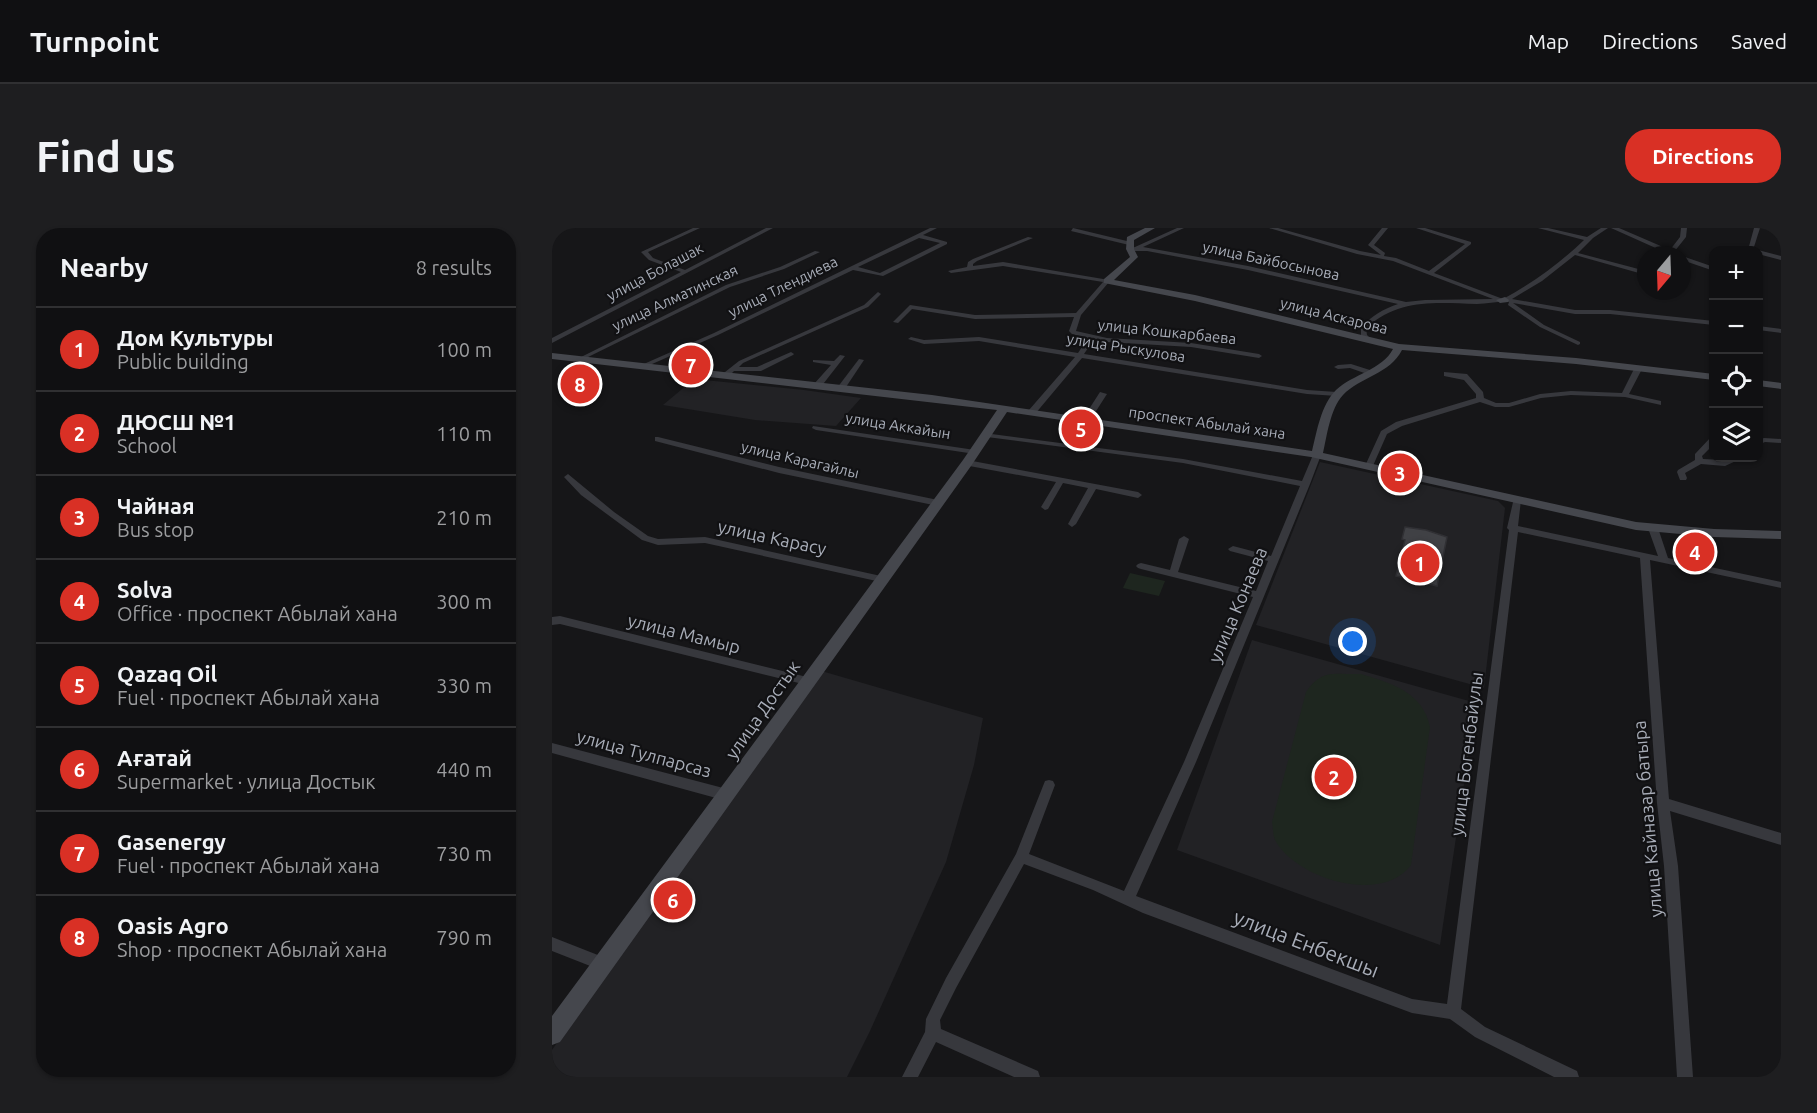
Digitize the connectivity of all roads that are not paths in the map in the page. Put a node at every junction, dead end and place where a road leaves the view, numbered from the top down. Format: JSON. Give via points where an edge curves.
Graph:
{"nodes":[{"id":1,"x":697,"y":228,"type":"edge"},
{"id":2,"x":770,"y":228,"type":"edge"},
{"id":3,"x":934,"y":228,"type":"edge"},
{"id":4,"x":1151,"y":228,"type":"edge"},
{"id":5,"x":1181,"y":228,"type":"edge"},
{"id":6,"x":1272,"y":228,"type":"edge"},
{"id":7,"x":1385,"y":228,"type":"edge"},
{"id":8,"x":1419,"y":228,"type":"edge"},
{"id":9,"x":1541,"y":228,"type":"edge"},
{"id":10,"x":1605,"y":228,"type":"edge"},
{"id":11,"x":1614,"y":228,"type":"edge"},
{"id":12,"x":1684,"y":228,"type":"edge"},
{"id":13,"x":1756,"y":228,"type":"edge"},
{"id":14,"x":1776,"y":228,"type":"edge"},
{"id":15,"x":1430,"y":229,"type":"edge"},
{"id":16,"x":1073,"y":230,"type":"dead end"},
{"id":17,"x":1781,"y":230,"type":"edge"},
{"id":18,"x":919,"y":236,"type":"junction"},
{"id":19,"x":1030,"y":238,"type":"dead end"},
{"id":20,"x":1587,"y":239,"type":"junction"},
{"id":21,"x":1132,"y":246,"type":"junction"},
{"id":22,"x":1655,"y":246,"type":"edge"},
{"id":23,"x":1678,"y":246,"type":"edge"},
{"id":24,"x":1753,"y":246,"type":"edge"},
{"id":25,"x":818,"y":252,"type":"dead end"},
{"id":26,"x":1573,"y":253,"type":"junction"},
{"id":27,"x":1763,"y":253,"type":"edge"},
{"id":28,"x":1781,"y":258,"type":"edge"},
{"id":29,"x":1394,"y":259,"type":"junction"},
{"id":30,"x":1691,"y":261,"type":"edge"},
{"id":31,"x":853,"y":268,"type":"junction"},
{"id":32,"x":1709,"y":268,"type":"edge"},
{"id":33,"x":970,"y":269,"type":"junction"},
{"id":34,"x":951,"y":271,"type":"dead end"},
{"id":35,"x":1637,"y":271,"type":"edge"},
{"id":36,"x":684,"y":272,"type":"junction"},
{"id":37,"x":1430,"y":273,"type":"junction"},
{"id":38,"x":1107,"y":281,"type":"junction"},
{"id":39,"x":878,"y":294,"type":"dead end"},
{"id":40,"x":1502,"y":300,"type":"junction"},
{"id":41,"x":1405,"y":304,"type":"junction"},
{"id":42,"x":1078,"y":315,"type":"junction"},
{"id":43,"x":896,"y":322,"type":"dead end"},
{"id":44,"x":1709,"y":323,"type":"edge"},
{"id":45,"x":1763,"y":329,"type":"edge"},
{"id":46,"x":1781,"y":332,"type":"edge"},
{"id":47,"x":1091,"y":338,"type":"junction"},
{"id":48,"x":1367,"y":338,"type":"junction"},
{"id":49,"x":911,"y":339,"type":"dead end"},
{"id":50,"x":552,"y":341,"type":"edge"},
{"id":51,"x":1578,"y":343,"type":"dead end"},
{"id":52,"x":1399,"y":347,"type":"junction"},
{"id":53,"x":791,"y":354,"type":"dead end"},
{"id":54,"x":552,"y":356,"type":"edge"},
{"id":55,"x":1079,"y":356,"type":"junction"},
{"id":56,"x":1258,"y":356,"type":"dead end"},
{"id":57,"x":580,"y":359,"type":"junction"},
{"id":58,"x":861,"y":360,"type":"dead end"},
{"id":59,"x":814,"y":361,"type":"dead end"},
{"id":60,"x":641,"y":367,"type":"junction"},
{"id":61,"x":1338,"y":367,"type":"dead end"},
{"id":62,"x":1638,"y":369,"type":"junction"},
{"id":63,"x":728,"y":373,"type":"junction"},
{"id":64,"x":1370,"y":373,"type":"junction"},
{"id":65,"x":1447,"y":374,"type":"dead end"},
{"id":66,"x":1709,"y":377,"type":"edge"},
{"id":67,"x":1763,"y":384,"type":"edge"},
{"id":68,"x":817,"y":386,"type":"junction"},
{"id":69,"x":1781,"y":386,"type":"edge"},
{"id":70,"x":841,"y":388,"type":"junction"},
{"id":71,"x":1103,"y":394,"type":"dead end"},
{"id":72,"x":1337,"y":394,"type":"junction"},
{"id":73,"x":1625,"y":395,"type":"junction"},
{"id":74,"x":1480,"y":399,"type":"junction"},
{"id":75,"x":1658,"y":403,"type":"dead end"},
{"id":76,"x":1004,"y":408,"type":"junction"},
{"id":77,"x":1032,"y":412,"type":"junction"},
{"id":78,"x":1086,"y":420,"type":"junction"},
{"id":79,"x":816,"y":428,"type":"dead end"},
{"id":80,"x":987,"y":435,"type":"junction"},
{"id":81,"x":658,"y":439,"type":"dead end"},
{"id":82,"x":1763,"y":440,"type":"edge"},
{"id":83,"x":1781,"y":441,"type":"edge"},
{"id":84,"x":1709,"y":444,"type":"edge"},
{"id":85,"x":1317,"y":455,"type":"junction"},
{"id":86,"x":971,"y":458,"type":"junction"},
{"id":87,"x":1699,"y":461,"type":"junction"},
{"id":88,"x":1709,"y":462,"type":"edge"},
{"id":89,"x":1712,"y":462,"type":"edge"},
{"id":90,"x":1727,"y":462,"type":"edge"},
{"id":91,"x":1369,"y":466,"type":"junction"},
{"id":92,"x":568,"y":477,"type":"dead end"},
{"id":93,"x":1683,"y":478,"type":"dead end"},
{"id":94,"x":1061,"y":480,"type":"junction"},
{"id":95,"x":1306,"y":484,"type":"junction"},
{"id":96,"x":1093,"y":486,"type":"junction"},
{"id":97,"x":1138,"y":495,"type":"dead end"},
{"id":98,"x":1517,"y":500,"type":"junction"},
{"id":99,"x":938,"y":503,"type":"junction"},
{"id":100,"x":1045,"y":507,"type":"dead end"},
{"id":101,"x":1072,"y":524,"type":"dead end"},
{"id":102,"x":1512,"y":528,"type":"junction"},
{"id":103,"x":1653,"y":528,"type":"junction"},
{"id":104,"x":1781,"y":534,"type":"edge"},
{"id":105,"x":1184,"y":539,"type":"dead end"},
{"id":106,"x":1233,"y":549,"type":"dead end"},
{"id":107,"x":1645,"y":557,"type":"junction"},
{"id":108,"x":1275,"y":560,"type":"junction"},
{"id":109,"x":1664,"y":561,"type":"junction"},
{"id":110,"x":1141,"y":566,"type":"dead end"},
{"id":111,"x":1173,"y":574,"type":"junction"},
{"id":112,"x":881,"y":579,"type":"junction"},
{"id":113,"x":1781,"y":585,"type":"edge"},
{"id":114,"x":1259,"y":595,"type":"junction"},
{"id":115,"x":552,"y":621,"type":"edge"},
{"id":116,"x":807,"y":681,"type":"junction"},
{"id":117,"x":552,"y":748,"type":"edge"},
{"id":118,"x":1049,"y":784,"type":"dead end"},
{"id":119,"x":727,"y":795,"type":"junction"},
{"id":120,"x":1663,"y":802,"type":"junction"},
{"id":121,"x":1781,"y":838,"type":"edge"},
{"id":122,"x":1021,"y":857,"type":"junction"},
{"id":123,"x":1128,"y":898,"type":"junction"},
{"id":124,"x":552,"y":944,"type":"edge"},
{"id":125,"x":603,"y":963,"type":"junction"},
{"id":126,"x":1453,"y":1012,"type":"junction"},
{"id":127,"x":933,"y":1033,"type":"junction"},
{"id":128,"x":552,"y":1034,"type":"edge"},
{"id":129,"x":910,"y":1077,"type":"edge"},
{"id":130,"x":1032,"y":1077,"type":"edge"},
{"id":131,"x":1571,"y":1077,"type":"edge"},
{"id":132,"x":1685,"y":1077,"type":"edge"}],
"edges":[{"from":1,"to":36,"type":"street","via":[[644,252],[651,259]]},
{"from":2,"to":36,"type":"street","name":"улица Болашак"},
{"from":3,"to":18,"type":"street","name":"улица Тлендиева"},
{"from":4,"to":21,"type":"street"},
{"from":5,"to":21,"type":"street"},
{"from":6,"to":29,"type":"street"},
{"from":7,"to":29,"type":"street","via":[[1371,245]]},
{"from":8,"to":15,"type":"street"},
{"from":9,"to":20,"type":"street"},
{"from":10,"to":20,"type":"street"},
{"from":11,"to":22,"type":"street"},
{"from":12,"to":23,"type":"street"},
{"from":13,"to":24,"type":"street"},
{"from":14,"to":17,"type":"street"},
{"from":15,"to":37,"type":"street","via":[[1469,243]]},
{"from":16,"to":21,"type":"street","name":"улица Байбосынова"},
{"from":18,"to":31,"type":"street","name":"улица Тлендиева"},
{"from":18,"to":31,"type":"street","via":[[945,243],[881,275]]},
{"from":19,"to":33,"type":"street","via":[[983,256],[970,264]]},
{"from":20,"to":26,"type":"street"},
{"from":21,"to":38,"type":"street","via":[[1134,257]]},
{"from":21,"to":41,"type":"street","name":"улица Байбосынова"},
{"from":25,"to":57,"type":"street","name":"улица Алматинская","via":[[728,286]]},
{"from":26,"to":35,"type":"street"},
{"from":26,"to":40,"type":"street","via":[[1520,293]]},
{"from":27,"to":28,"type":"street"},
{"from":29,"to":37,"type":"street"},
{"from":30,"to":32,"type":"street"},
{"from":31,"to":60,"type":"street","name":"улица Тлендиева"},
{"from":33,"to":34,"type":"street","name":"улица Аскарова"},
{"from":33,"to":38,"type":"street","name":"улица Аскарова","via":[[1003,264]]},
{"from":36,"to":50,"type":"street","name":"улица Болашак"},
{"from":37,"to":40,"type":"street"},
{"from":38,"to":42,"type":"street"},
{"from":38,"to":48,"type":"street","name":"улица Аскарова"},
{"from":39,"to":63,"type":"street","via":[[866,306],[741,362]]},
{"from":40,"to":41,"type":"street"},
{"from":40,"to":44,"type":"street","via":[[1575,312]]},
{"from":40,"to":51,"type":"street"},
{"from":41,"to":48,"type":"street","via":[[1370,320],[1363,328]]},
{"from":42,"to":43,"type":"street","name":"улица Кошкарбаева","via":[[975,317],[910,307]]},
{"from":42,"to":47,"type":"street","name":"улица Кошкарбаева","via":[[1072,331]]},
{"from":45,"to":46,"type":"street"},
{"from":47,"to":55,"type":"street"},
{"from":47,"to":56,"type":"street","name":"улица Кошкарбаева","via":[[1210,347]]},
{"from":48,"to":52,"type":"street","name":"улица Аскарова"},
{"from":49,"to":55,"type":"street","name":"улица Рыскулова","via":[[980,339]]},
{"from":52,"to":62,"type":"street","name":"улица Аскарова"},
{"from":52,"to":64,"type":"street","via":[[1392,358]]},
{"from":53,"to":63,"type":"street","via":[[758,369]]},
{"from":54,"to":57,"type":"street","name":"проспект Абылай хана"},
{"from":55,"to":72,"type":"street","name":"улица Рыскулова"},
{"from":55,"to":77,"type":"street"},
{"from":57,"to":60,"type":"street","name":"проспект Абылай хана"},
{"from":58,"to":70,"type":"street"},
{"from":59,"to":68,"type":"street","via":[[842,359]]},
{"from":60,"to":63,"type":"street","name":"проспект Абылай хана"},
{"from":61,"to":64,"type":"street","via":[[1351,366]]},
{"from":62,"to":66,"type":"street","name":"улица Аскарова"},
{"from":62,"to":73,"type":"street"},
{"from":63,"to":68,"type":"street","name":"проспект Абылай хана"},
{"from":64,"to":72,"type":"street"},
{"from":65,"to":74,"type":"street","via":[[1464,377]]},
{"from":67,"to":69,"type":"street"},
{"from":68,"to":70,"type":"street","name":"проспект Абылай хана"},
{"from":70,"to":76,"type":"street","name":"проспект Абылай хана"},
{"from":71,"to":78,"type":"street"},
{"from":72,"to":85,"type":"street","name":"улица Конаева"},
{"from":73,"to":74,"type":"street","via":[[1550,394],[1502,406]]},
{"from":73,"to":75,"type":"street"},
{"from":74,"to":91,"type":"street","via":[[1399,424],[1384,433]]},
{"from":76,"to":77,"type":"street","name":"проспект Абылай хана"},
{"from":76,"to":80,"type":"street","name":"улица Достык"},
{"from":77,"to":78,"type":"street","name":"проспект Абылай хана"},
{"from":78,"to":85,"type":"street","name":"проспект Абылай хана"},
{"from":79,"to":86,"type":"street","name":"улица Аккайын"},
{"from":80,"to":86,"type":"street","name":"улица Достык"},
{"from":80,"to":95,"type":"street","via":[[1183,461]]},
{"from":81,"to":99,"type":"street","name":"улица Карагайлы","via":[[779,470]]},
{"from":82,"to":83,"type":"street"},
{"from":84,"to":87,"type":"street","via":[[1698,456]]},
{"from":85,"to":91,"type":"street","name":"проспект Абылай хана"},
{"from":85,"to":95,"type":"street","name":"улица Конаева"},
{"from":86,"to":94,"type":"street","name":"улица Аккайын"},
{"from":86,"to":99,"type":"street","name":"улица Достык"},
{"from":87,"to":88,"type":"street"},
{"from":87,"to":93,"type":"street","via":[[1681,472]]},
{"from":89,"to":90,"type":"street"},
{"from":91,"to":98,"type":"street","name":"проспект Абылай хана"},
{"from":92,"to":112,"type":"street","name":"улица Карасу","via":[[645,538],[658,542],[705,540]]},
{"from":94,"to":96,"type":"street","name":"улица Аккайын"},
{"from":94,"to":100,"type":"street"},
{"from":95,"to":108,"type":"street","name":"улица Конаева"},
{"from":96,"to":97,"type":"street","name":"улица Аккайын"},
{"from":96,"to":101,"type":"street"},
{"from":98,"to":102,"type":"street","name":"улица Богенбайулы"},
{"from":98,"to":103,"type":"street","name":"проспект Абылай хана"},
{"from":99,"to":112,"type":"street","name":"улица Достык"},
{"from":102,"to":107,"type":"street"},
{"from":102,"to":126,"type":"street","name":"улица Богенбайулы"},
{"from":103,"to":104,"type":"street","name":"проспект Абылай хана"},
{"from":103,"to":109,"type":"street"},
{"from":105,"to":111,"type":"street"},
{"from":106,"to":108,"type":"street"},
{"from":107,"to":109,"type":"street"},
{"from":107,"to":120,"type":"street","name":"улица Кайназар батыра"},
{"from":108,"to":114,"type":"street","name":"улица Конаева"},
{"from":109,"to":113,"type":"street"},
{"from":110,"to":111,"type":"street"},
{"from":111,"to":114,"type":"street"},
{"from":112,"to":116,"type":"street","name":"улица Достык"},
{"from":114,"to":123,"type":"street","name":"улица Конаева"},
{"from":115,"to":116,"type":"street","name":"улица Мамыр"},
{"from":116,"to":119,"type":"street","name":"улица Достык"},
{"from":117,"to":119,"type":"street","name":"улица Тулпарсаз"},
{"from":118,"to":122,"type":"street"},
{"from":119,"to":125,"type":"street","name":"улица Достык"},
{"from":120,"to":121,"type":"street"},
{"from":120,"to":132,"type":"street","name":"улица Кайназар батыра"},
{"from":122,"to":123,"type":"street","name":"улица Енбекшы"},
{"from":122,"to":127,"type":"street","via":[[951,983],[933,1020]]},
{"from":123,"to":126,"type":"street","name":"улица Енбекшы","via":[[1412,1006]]},
{"from":124,"to":125,"type":"street"},
{"from":125,"to":128,"type":"street","name":"улица Достык"},
{"from":126,"to":131,"type":"street","name":"улица Енбекшы","via":[[1480,1032]]},
{"from":127,"to":129,"type":"street"},
{"from":127,"to":130,"type":"street"}]}
